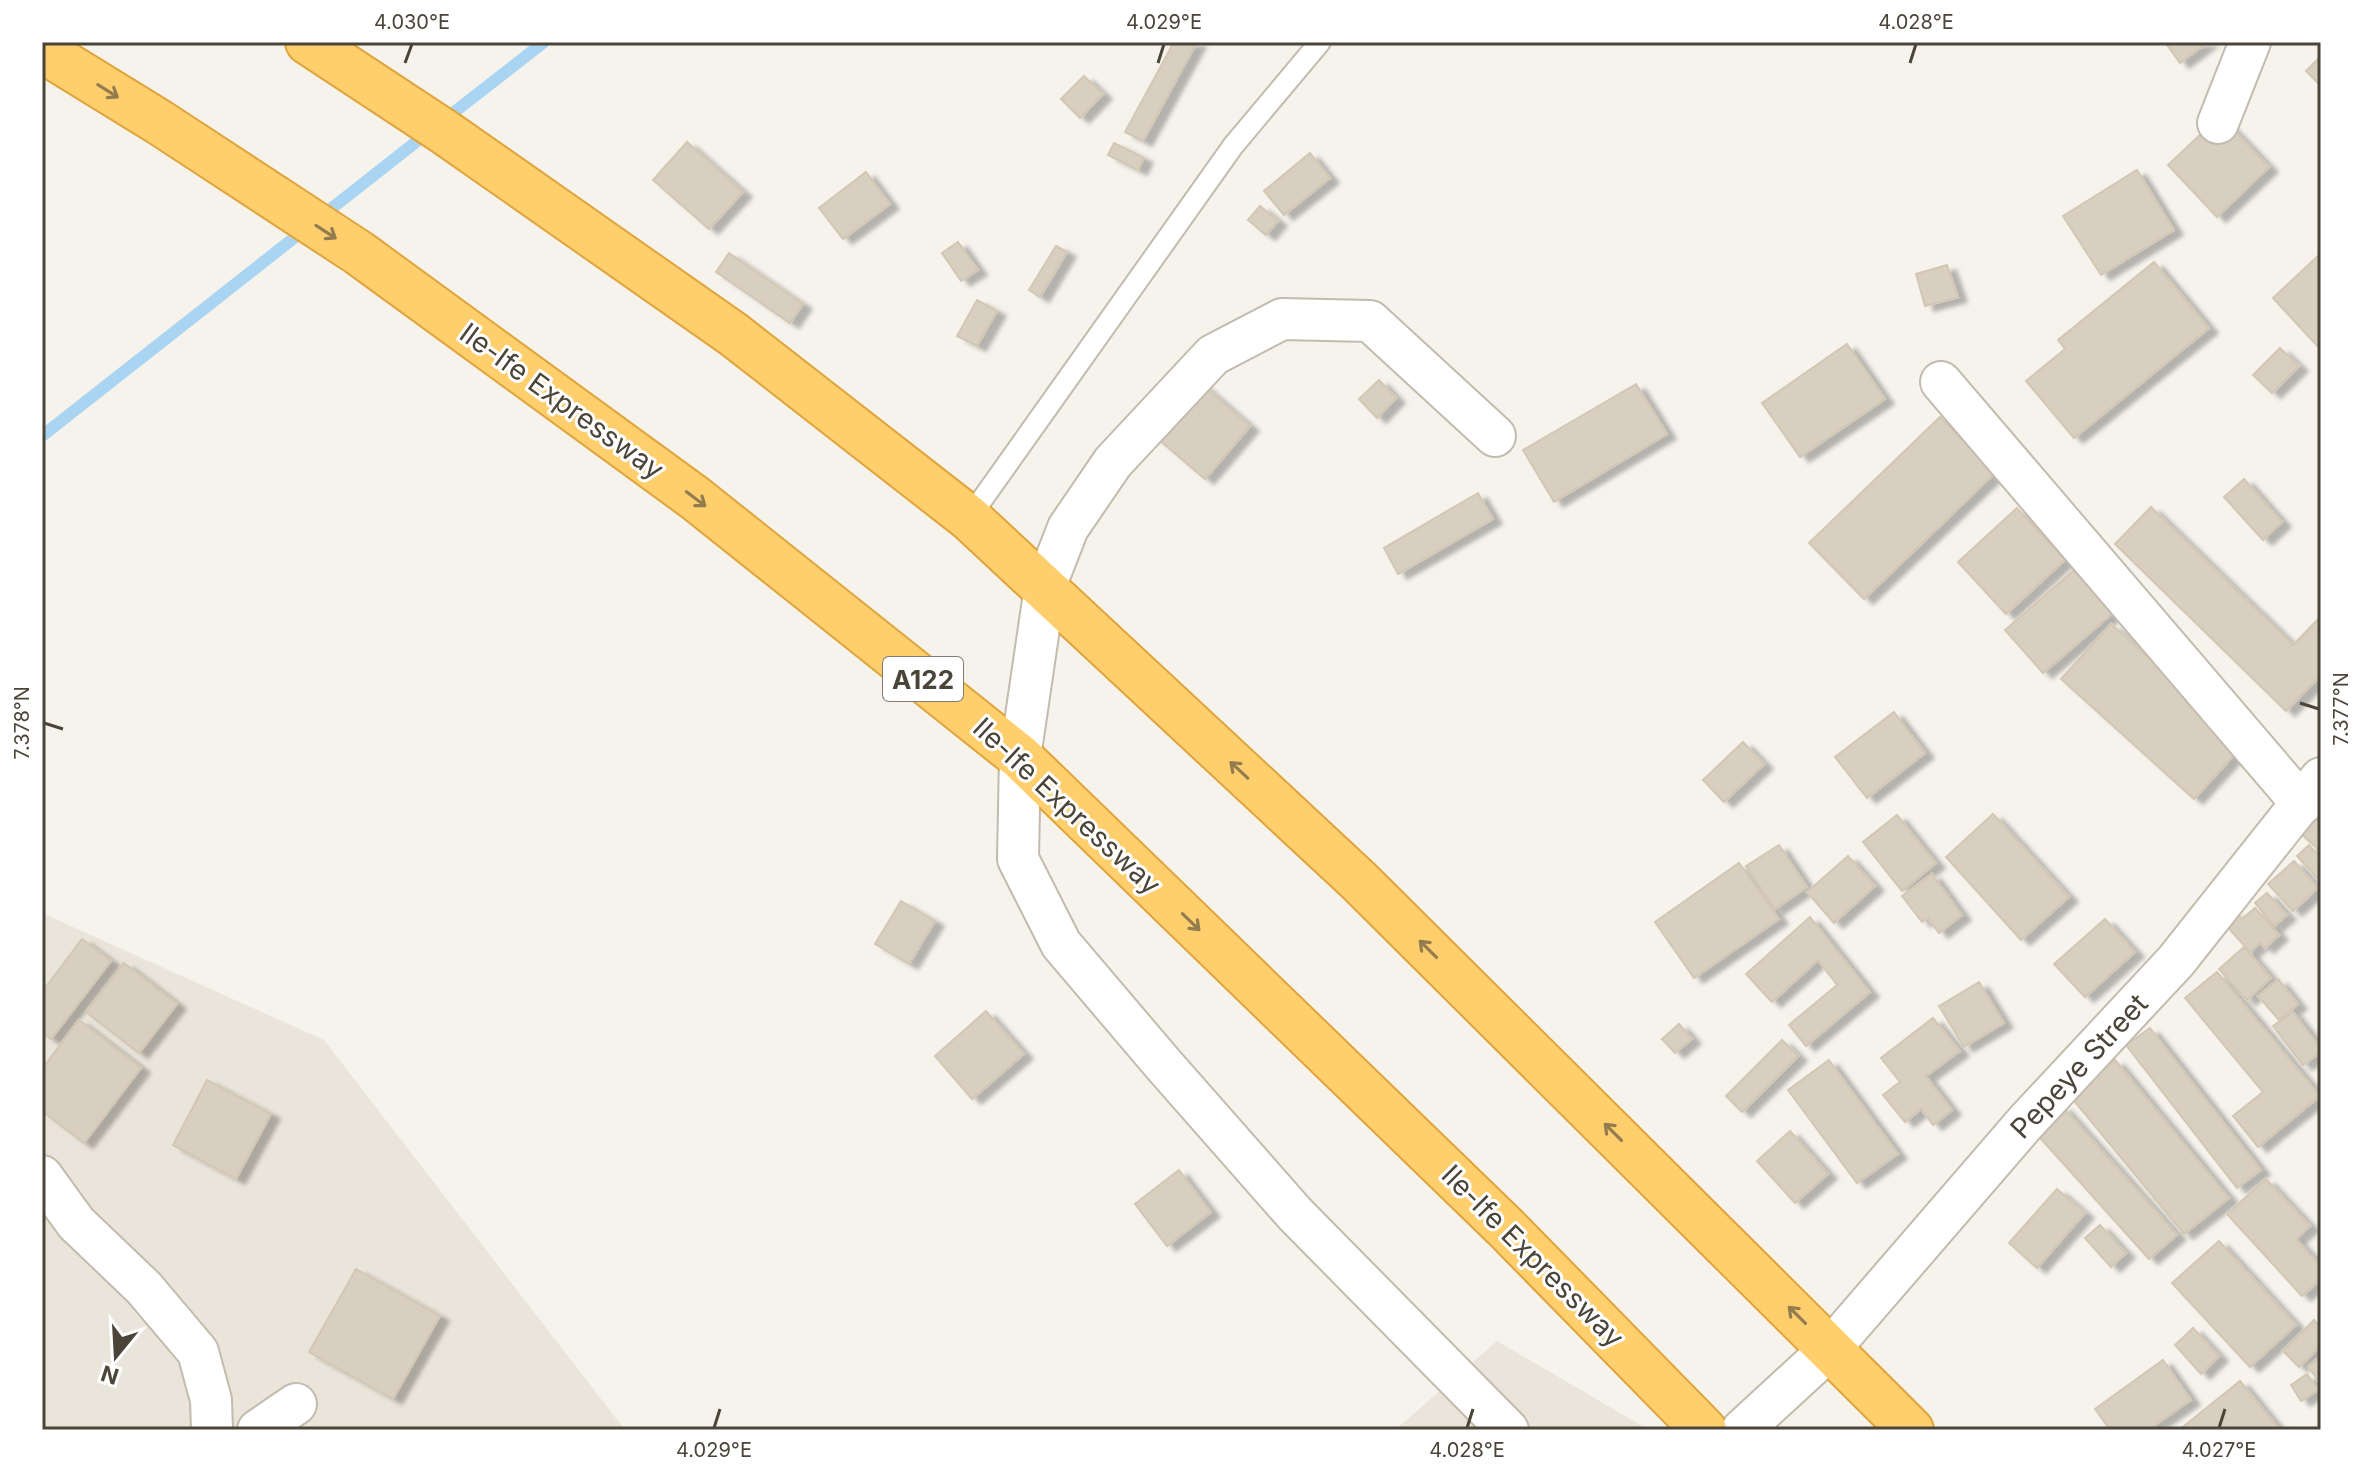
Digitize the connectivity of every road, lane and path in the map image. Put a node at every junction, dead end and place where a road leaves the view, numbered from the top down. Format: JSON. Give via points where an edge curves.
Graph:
{"nodes":[{"id":1,"x":308,"y":42,"type":"edge"},
{"id":2,"x":1320,"y":42,"type":"edge"},
{"id":3,"x":2250,"y":42,"type":"edge"},
{"id":4,"x":42,"y":50,"type":"edge"},
{"id":5,"x":2218,"y":123,"type":"dead end"},
{"id":6,"x":1941,"y":382,"type":"dead end"},
{"id":7,"x":1495,"y":436,"type":"dead end"},
{"id":8,"x":969,"y":518,"type":"junction"},
{"id":9,"x":1045,"y":587,"type":"junction"},
{"id":10,"x":1020,"y":757,"type":"junction"},
{"id":11,"x":2311,"y":791,"type":"edge"},
{"id":12,"x":42,"y":1176,"type":"edge"},
{"id":13,"x":1830,"y":1349,"type":"junction"},
{"id":14,"x":296,"y":1404,"type":"dead end"},
{"id":15,"x":212,"y":1430,"type":"edge"},
{"id":16,"x":258,"y":1430,"type":"edge"},
{"id":17,"x":1508,"y":1430,"type":"edge"},
{"id":18,"x":1704,"y":1430,"type":"edge"},
{"id":19,"x":1742,"y":1430,"type":"edge"},
{"id":20,"x":1911,"y":1430,"type":"edge"}],
"edges":[{"from":1,"to":8,"type":"highway","via":[[733,334]]},
{"from":2,"to":8,"type":"lane","via":[[1233,146]]},
{"from":3,"to":5,"type":"street"},
{"from":4,"to":10,"type":"highway","name":"Ile-Ife Expressway","number":"A122","one_way":true,"via":[[359,253],[695,498]]},
{"from":6,"to":11,"type":"street"},
{"from":7,"to":9,"type":"street","via":[[1370,321],[1282,319],[1213,355],[1113,462],[1068,528]]},
{"from":8,"to":9,"type":"highway"},
{"from":9,"to":10,"type":"street"},
{"from":13,"to":9,"type":"highway","one_way":true,"via":[[1359,881]]},
{"from":10,"to":17,"type":"street","via":[[1018,859],[1061,944],[1295,1214]]},
{"from":10,"to":18,"type":"highway","name":"Ile-Ife Expressway","number":"A122","one_way":true,"via":[[1507,1229]]},
{"from":11,"to":13,"type":"street","name":"Pepeye Street","via":[[2176,961],[2025,1123]]},
{"from":12,"to":15,"type":"street","via":[[76,1223],[144,1288],[198,1352],[211,1400]]},
{"from":13,"to":19,"type":"street","name":"Pepeye Street"},
{"from":13,"to":20,"type":"highway"},
{"from":14,"to":16,"type":"street"}]}
